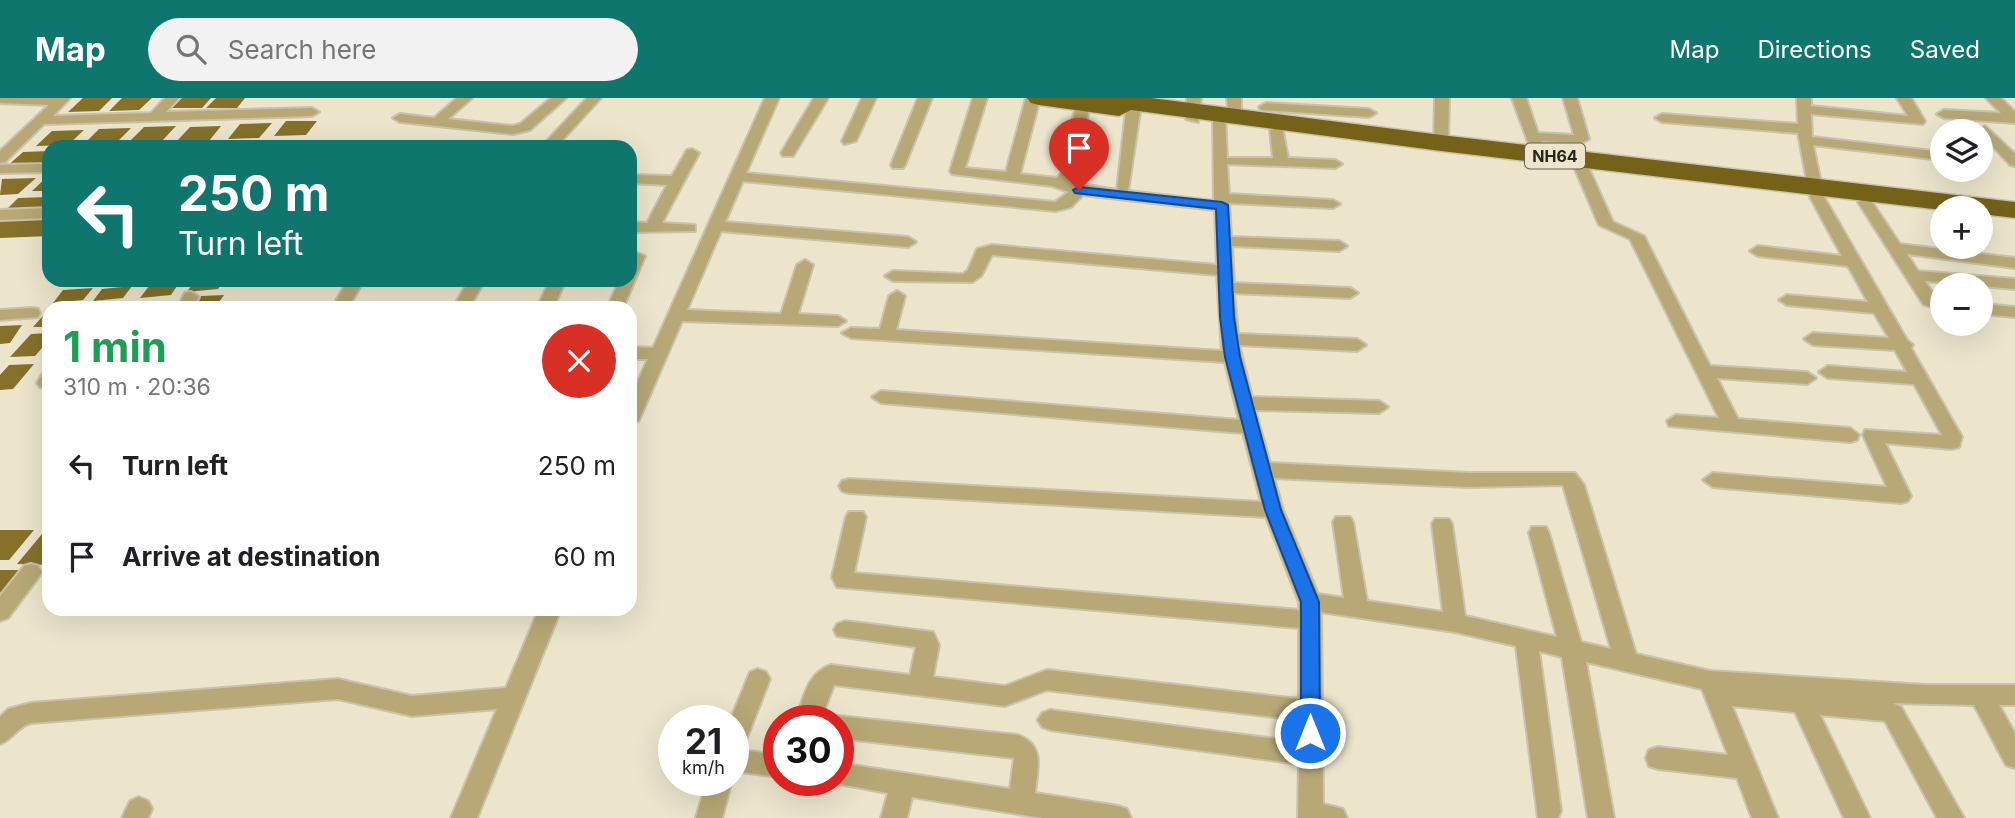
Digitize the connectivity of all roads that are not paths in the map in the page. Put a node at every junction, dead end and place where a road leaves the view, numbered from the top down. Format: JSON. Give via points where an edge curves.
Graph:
{"nodes":[{"id":1,"x":172,"y":98,"type":"edge"},
{"id":2,"x":271,"y":98,"type":"edge"},
{"id":3,"x":465,"y":98,"type":"edge"},
{"id":4,"x":559,"y":98,"type":"edge"},
{"id":5,"x":594,"y":98,"type":"edge"},
{"id":6,"x":772,"y":98,"type":"edge"},
{"id":7,"x":821,"y":98,"type":"edge"},
{"id":8,"x":869,"y":98,"type":"edge"},
{"id":9,"x":925,"y":98,"type":"edge"},
{"id":10,"x":980,"y":98,"type":"edge"},
{"id":11,"x":1033,"y":98,"type":"edge"},
{"id":12,"x":1039,"y":98,"type":"edge"},
{"id":13,"x":1364,"y":98,"type":"edge"},
{"id":14,"x":1442,"y":98,"type":"edge"},
{"id":15,"x":1518,"y":98,"type":"edge"},
{"id":16,"x":1570,"y":98,"type":"edge"},
{"id":17,"x":1904,"y":98,"type":"edge"},
{"id":18,"x":1993,"y":98,"type":"edge"},
{"id":19,"x":0,"y":99,"type":"edge"},
{"id":20,"x":61,"y":100,"type":"edge"},
{"id":21,"x":1089,"y":101,"type":"edge"},
{"id":22,"x":1803,"y":104,"type":"edge"},
{"id":23,"x":312,"y":111,"type":"dead end"},
{"id":24,"x":1133,"y":111,"type":"junction"},
{"id":25,"x":1212,"y":112,"type":"edge"},
{"id":26,"x":260,"y":113,"type":"junction"},
{"id":27,"x":1269,"y":114,"type":"edge"},
{"id":28,"x":1944,"y":114,"type":"dead end"},
{"id":29,"x":2012,"y":115,"type":"edge"},
{"id":30,"x":155,"y":116,"type":"junction"},
{"id":31,"x":400,"y":118,"type":"dead end"},
{"id":32,"x":1662,"y":118,"type":"dead end"},
{"id":33,"x":40,"y":120,"type":"junction"},
{"id":34,"x":437,"y":122,"type":"junction"},
{"id":35,"x":1372,"y":124,"type":"junction"},
{"id":36,"x":1805,"y":134,"type":"junction"},
{"id":37,"x":1993,"y":139,"type":"edge"},
{"id":38,"x":555,"y":140,"type":"edge"},
{"id":39,"x":849,"y":141,"type":"dead end"},
{"id":40,"x":1441,"y":143,"type":"junction"},
{"id":41,"x":1536,"y":146,"type":"junction"},
{"id":42,"x":692,"y":153,"type":"dead end"},
{"id":43,"x":788,"y":153,"type":"dead end"},
{"id":44,"x":1930,"y":154,"type":"edge"},
{"id":45,"x":0,"y":159,"type":"edge"},
{"id":46,"x":1233,"y":161,"type":"dead end"},
{"id":47,"x":2015,"y":162,"type":"edge"},
{"id":48,"x":1282,"y":163,"type":"junction"},
{"id":49,"x":898,"y":164,"type":"dead end"},
{"id":50,"x":1335,"y":164,"type":"dead end"},
{"id":51,"x":42,"y":167,"type":"edge"},
{"id":52,"x":1998,"y":167,"type":"dead end"},
{"id":53,"x":2015,"y":168,"type":"edge"},
{"id":54,"x":0,"y":169,"type":"edge"},
{"id":55,"x":1582,"y":169,"type":"junction"},
{"id":56,"x":737,"y":176,"type":"junction"},
{"id":57,"x":1012,"y":178,"type":"junction"},
{"id":58,"x":637,"y":180,"type":"edge"},
{"id":59,"x":677,"y":181,"type":"junction"},
{"id":60,"x":1061,"y":184,"type":"junction"},
{"id":61,"x":1123,"y":188,"type":"dead end"},
{"id":62,"x":1079,"y":190,"type":"junction"},
{"id":63,"x":1817,"y":192,"type":"junction"},
{"id":64,"x":1222,"y":202,"type":"junction"},
{"id":65,"x":1865,"y":202,"type":"junction"},
{"id":66,"x":1333,"y":204,"type":"dead end"},
{"id":67,"x":1930,"y":210,"type":"edge"},
{"id":68,"x":2015,"y":210,"type":"edge"},
{"id":69,"x":42,"y":213,"type":"edge"},
{"id":70,"x":0,"y":215,"type":"edge"},
{"id":71,"x":1993,"y":216,"type":"edge"},
{"id":72,"x":2015,"y":219,"type":"edge"},
{"id":73,"x":715,"y":226,"type":"junction"},
{"id":74,"x":637,"y":227,"type":"edge"},
{"id":75,"x":652,"y":228,"type":"junction"},
{"id":76,"x":690,"y":228,"type":"dead end"},
{"id":77,"x":1224,"y":241,"type":"junction"},
{"id":78,"x":908,"y":242,"type":"dead end"},
{"id":79,"x":1339,"y":246,"type":"dead end"},
{"id":80,"x":1895,"y":248,"type":"junction"},
{"id":81,"x":1758,"y":251,"type":"dead end"},
{"id":82,"x":1854,"y":262,"type":"junction"},
{"id":83,"x":2015,"y":263,"type":"edge"},
{"id":84,"x":805,"y":265,"type":"dead end"},
{"id":85,"x":1913,"y":275,"type":"junction"},
{"id":86,"x":893,"y":276,"type":"dead end"},
{"id":87,"x":1225,"y":279,"type":"junction"},
{"id":88,"x":2015,"y":284,"type":"edge"},
{"id":89,"x":1350,"y":293,"type":"dead end"},
{"id":90,"x":897,"y":296,"type":"dead end"},
{"id":91,"x":1787,"y":300,"type":"dead end"},
{"id":92,"x":1930,"y":300,"type":"edge"},
{"id":93,"x":1881,"y":308,"type":"junction"},
{"id":94,"x":1993,"y":310,"type":"edge"},
{"id":95,"x":2015,"y":312,"type":"edge"},
{"id":96,"x":32,"y":313,"type":"dead end"},
{"id":97,"x":0,"y":315,"type":"edge"},
{"id":98,"x":675,"y":315,"type":"junction"},
{"id":99,"x":788,"y":319,"type":"junction"},
{"id":100,"x":887,"y":334,"type":"junction"},
{"id":101,"x":1812,"y":339,"type":"dead end"},
{"id":102,"x":1357,"y":345,"type":"dead end"},
{"id":103,"x":1903,"y":345,"type":"junction"},
{"id":104,"x":1231,"y":348,"type":"junction"},
{"id":105,"x":637,"y":353,"type":"edge"},
{"id":106,"x":658,"y":354,"type":"junction"},
{"id":107,"x":1704,"y":370,"type":"junction"},
{"id":108,"x":1828,"y":372,"type":"dead end"},
{"id":109,"x":1807,"y":378,"type":"dead end"},
{"id":110,"x":1922,"y":379,"type":"junction"},
{"id":111,"x":881,"y":397,"type":"dead end"},
{"id":112,"x":1244,"y":402,"type":"junction"},
{"id":113,"x":637,"y":404,"type":"edge"},
{"id":114,"x":1379,"y":407,"type":"dead end"},
{"id":115,"x":1676,"y":421,"type":"dead end"},
{"id":116,"x":1732,"y":426,"type":"junction"},
{"id":117,"x":1250,"y":427,"type":"junction"},
{"id":118,"x":1850,"y":435,"type":"dead end"},
{"id":119,"x":1262,"y":470,"type":"junction"},
{"id":120,"x":1713,"y":480,"type":"dead end"},
{"id":121,"x":849,"y":486,"type":"dead end"},
{"id":122,"x":1273,"y":510,"type":"junction"},
{"id":123,"x":856,"y":517,"type":"dead end"},
{"id":124,"x":1343,"y":522,"type":"dead end"},
{"id":125,"x":1442,"y":524,"type":"dead end"},
{"id":126,"x":1539,"y":533,"type":"dead end"},
{"id":127,"x":31,"y":572,"type":"dead end"},
{"id":128,"x":1357,"y":609,"type":"junction"},
{"id":129,"x":1310,"y":611,"type":"junction"},
{"id":130,"x":0,"y":612,"type":"edge"},
{"id":131,"x":547,"y":616,"type":"edge"},
{"id":132,"x":1455,"y":623,"type":"junction"},
{"id":133,"x":845,"y":630,"type":"dead end"},
{"id":134,"x":1526,"y":639,"type":"junction"},
{"id":135,"x":1572,"y":649,"type":"junction"},
{"id":136,"x":1626,"y":660,"type":"junction"},
{"id":137,"x":758,"y":679,"type":"dead end"},
{"id":138,"x":920,"y":684,"type":"junction"},
{"id":139,"x":1713,"y":687,"type":"junction"},
{"id":140,"x":1981,"y":695,"type":"junction"},
{"id":141,"x":2015,"y":695,"type":"edge"},
{"id":142,"x":512,"y":698,"type":"junction"},
{"id":143,"x":1802,"y":702,"type":"junction"},
{"id":144,"x":748,"y":705,"type":"edge"},
{"id":145,"x":813,"y":705,"type":"edge"},
{"id":146,"x":1310,"y":711,"type":"junction"},
{"id":147,"x":1050,"y":720,"type":"dead end"},
{"id":148,"x":854,"y":729,"type":"edge"},
{"id":149,"x":0,"y":733,"type":"edge"},
{"id":150,"x":1311,"y":755,"type":"junction"},
{"id":151,"x":1658,"y":758,"type":"dead end"},
{"id":152,"x":2015,"y":758,"type":"edge"},
{"id":153,"x":1746,"y":768,"type":"junction"},
{"id":154,"x":854,"y":776,"type":"edge"},
{"id":155,"x":903,"y":782,"type":"junction"},
{"id":156,"x":715,"y":796,"type":"edge"},
{"id":157,"x":1015,"y":807,"type":"edge"},
{"id":158,"x":1548,"y":811,"type":"dead end"},
{"id":159,"x":1319,"y":816,"type":"edge"},
{"id":160,"x":464,"y":818,"type":"edge"},
{"id":161,"x":709,"y":818,"type":"edge"},
{"id":162,"x":894,"y":818,"type":"edge"},
{"id":163,"x":1118,"y":818,"type":"edge"},
{"id":164,"x":1601,"y":818,"type":"edge"},
{"id":165,"x":1765,"y":818,"type":"edge"},
{"id":166,"x":1857,"y":818,"type":"edge"},
{"id":167,"x":1951,"y":818,"type":"edge"}],
"edges":[{"from":1,"to":30,"type":"street"},
{"from":2,"to":26,"type":"street"},
{"from":3,"to":34,"type":"street"},
{"from":4,"to":34,"type":"street","via":[[519,129]]},
{"from":5,"to":38,"type":"street"},
{"from":6,"to":56,"type":"street"},
{"from":7,"to":43,"type":"street"},
{"from":8,"to":39,"type":"street"},
{"from":9,"to":49,"type":"street"},
{"from":10,"to":57,"type":"street","via":[[957,171]]},
{"from":11,"to":57,"type":"street"},
{"from":12,"to":21,"type":"highway","number":"NH64"},
{"from":13,"to":35,"type":"street"},
{"from":14,"to":40,"type":"street"},
{"from":15,"to":41,"type":"street"},
{"from":16,"to":41,"type":"street","via":[[1582,139]]},
{"from":17,"to":22,"type":"street","via":[[1918,121]]},
{"from":18,"to":29,"type":"street"},
{"from":19,"to":20,"type":"street"},
{"from":20,"to":33,"type":"street"},
{"from":21,"to":24,"type":"highway","number":"NH64"},
{"from":21,"to":25,"type":"highway","number":"NH64"},
{"from":21,"to":60,"type":"street","via":[[1069,172]]},
{"from":22,"to":36,"type":"street"},
{"from":23,"to":26,"type":"street"},
{"from":24,"to":25,"type":"highway","number":"NH64"},
{"from":24,"to":61,"type":"street"},
{"from":25,"to":27,"type":"highway","number":"NH64"},
{"from":25,"to":64,"type":"street"},
{"from":26,"to":30,"type":"street"},
{"from":27,"to":35,"type":"highway","number":"NH64"},
{"from":27,"to":48,"type":"street"},
{"from":27,"to":55,"type":"highway","number":"NH64"},
{"from":28,"to":29,"type":"street"},
{"from":30,"to":33,"type":"street"},
{"from":31,"to":34,"type":"street"},
{"from":32,"to":36,"type":"street"},
{"from":33,"to":45,"type":"street"},
{"from":35,"to":40,"type":"highway","number":"NH64"},
{"from":36,"to":44,"type":"street"},
{"from":36,"to":63,"type":"street"},
{"from":37,"to":47,"type":"street"},
{"from":40,"to":41,"type":"highway","number":"NH64"},
{"from":41,"to":63,"type":"highway","number":"NH64"},
{"from":42,"to":59,"type":"street"},
{"from":46,"to":48,"type":"street"},
{"from":48,"to":50,"type":"street"},
{"from":51,"to":54,"type":"street"},
{"from":52,"to":53,"type":"street"},
{"from":55,"to":63,"type":"highway","number":"NH64"},
{"from":55,"to":107,"type":"street","via":[[1607,225],[1636,236]]},
{"from":56,"to":62,"type":"street","via":[[1056,207],[1066,204]]},
{"from":56,"to":73,"type":"street"},
{"from":57,"to":60,"type":"street"},
{"from":58,"to":59,"type":"street"},
{"from":59,"to":75,"type":"street"},
{"from":60,"to":62,"type":"street"},
{"from":62,"to":64,"type":"street"},
{"from":63,"to":65,"type":"highway","number":"NH64"},
{"from":63,"to":68,"type":"highway","number":"NH64"},
{"from":63,"to":82,"type":"street"},
{"from":64,"to":66,"type":"street"},
{"from":64,"to":77,"type":"street"},
{"from":65,"to":67,"type":"highway","number":"NH64"},
{"from":65,"to":80,"type":"street"},
{"from":69,"to":70,"type":"street"},
{"from":71,"to":72,"type":"highway"},
{"from":73,"to":78,"type":"street"},
{"from":73,"to":98,"type":"street"},
{"from":74,"to":75,"type":"street"},
{"from":75,"to":76,"type":"street"},
{"from":77,"to":79,"type":"street"},
{"from":77,"to":87,"type":"street"},
{"from":80,"to":83,"type":"street"},
{"from":80,"to":85,"type":"street"},
{"from":81,"to":82,"type":"street"},
{"from":82,"to":93,"type":"street"},
{"from":84,"to":99,"type":"street"},
{"from":85,"to":88,"type":"street"},
{"from":85,"to":92,"type":"street"},
{"from":86,"to":87,"type":"street","via":[[966,279],[975,273],[984,252],[992,250]]},
{"from":87,"to":89,"type":"street"},
{"from":87,"to":104,"type":"street"},
{"from":90,"to":100,"type":"street"},
{"from":91,"to":93,"type":"street"},
{"from":93,"to":103,"type":"street"},
{"from":94,"to":95,"type":"street"},
{"from":96,"to":97,"type":"street"},
{"from":98,"to":99,"type":"street"},
{"from":98,"to":106,"type":"street"},
{"from":99,"to":100,"type":"street"},
{"from":100,"to":104,"type":"street"},
{"from":101,"to":103,"type":"street"},
{"from":102,"to":104,"type":"street"},
{"from":103,"to":110,"type":"street"},
{"from":104,"to":112,"type":"street"},
{"from":105,"to":106,"type":"street"},
{"from":106,"to":113,"type":"street"},
{"from":107,"to":109,"type":"street"},
{"from":107,"to":116,"type":"street"},
{"from":108,"to":110,"type":"street"},
{"from":110,"to":120,"type":"street","via":[[1953,437],[1952,442],[1945,442],[1872,435],[1901,496]]},
{"from":111,"to":117,"type":"street"},
{"from":112,"to":114,"type":"street"},
{"from":112,"to":117,"type":"street"},
{"from":115,"to":116,"type":"street"},
{"from":116,"to":118,"type":"street"},
{"from":117,"to":119,"type":"street"},
{"from":119,"to":122,"type":"street"},
{"from":119,"to":136,"type":"street","via":[[1469,480],[1568,478],[1574,485]]},
{"from":121,"to":122,"type":"street"},
{"from":122,"to":129,"type":"street"},
{"from":123,"to":129,"type":"street","via":[[845,581]]},
{"from":124,"to":128,"type":"street"},
{"from":125,"to":132,"type":"street"},
{"from":126,"to":135,"type":"street"},
{"from":127,"to":130,"type":"street"},
{"from":128,"to":129,"type":"street"},
{"from":128,"to":132,"type":"street"},
{"from":129,"to":146,"type":"street"},
{"from":131,"to":142,"type":"street"},
{"from":132,"to":134,"type":"street"},
{"from":133,"to":138,"type":"street","via":[[925,639],[928,645]]},
{"from":134,"to":135,"type":"street"},
{"from":134,"to":158,"type":"street"},
{"from":135,"to":136,"type":"street"},
{"from":135,"to":164,"type":"street"},
{"from":136,"to":139,"type":"street"},
{"from":137,"to":144,"type":"street"},
{"from":138,"to":145,"type":"street","via":[[827,675]]},
{"from":138,"to":146,"type":"street","via":[[1005,696],[1047,680]]},
{"from":139,"to":140,"type":"street"},
{"from":139,"to":143,"type":"street"},
{"from":139,"to":153,"type":"street"},
{"from":140,"to":141,"type":"street"},
{"from":140,"to":152,"type":"street"},
{"from":142,"to":149,"type":"street","via":[[412,706],[338,689],[31,713],[16,716]]},
{"from":142,"to":160,"type":"street"},
{"from":143,"to":166,"type":"street"},
{"from":143,"to":167,"type":"street","via":[[1893,714]]},
{"from":146,"to":150,"type":"street"},
{"from":147,"to":150,"type":"street"},
{"from":148,"to":157,"type":"street","via":[[1018,746],[1027,753]]},
{"from":150,"to":159,"type":"street"},
{"from":151,"to":153,"type":"street"},
{"from":153,"to":165,"type":"street"},
{"from":154,"to":155,"type":"street"},
{"from":155,"to":157,"type":"street"},
{"from":155,"to":162,"type":"street"},
{"from":156,"to":161,"type":"street"},
{"from":157,"to":163,"type":"street"}]}
